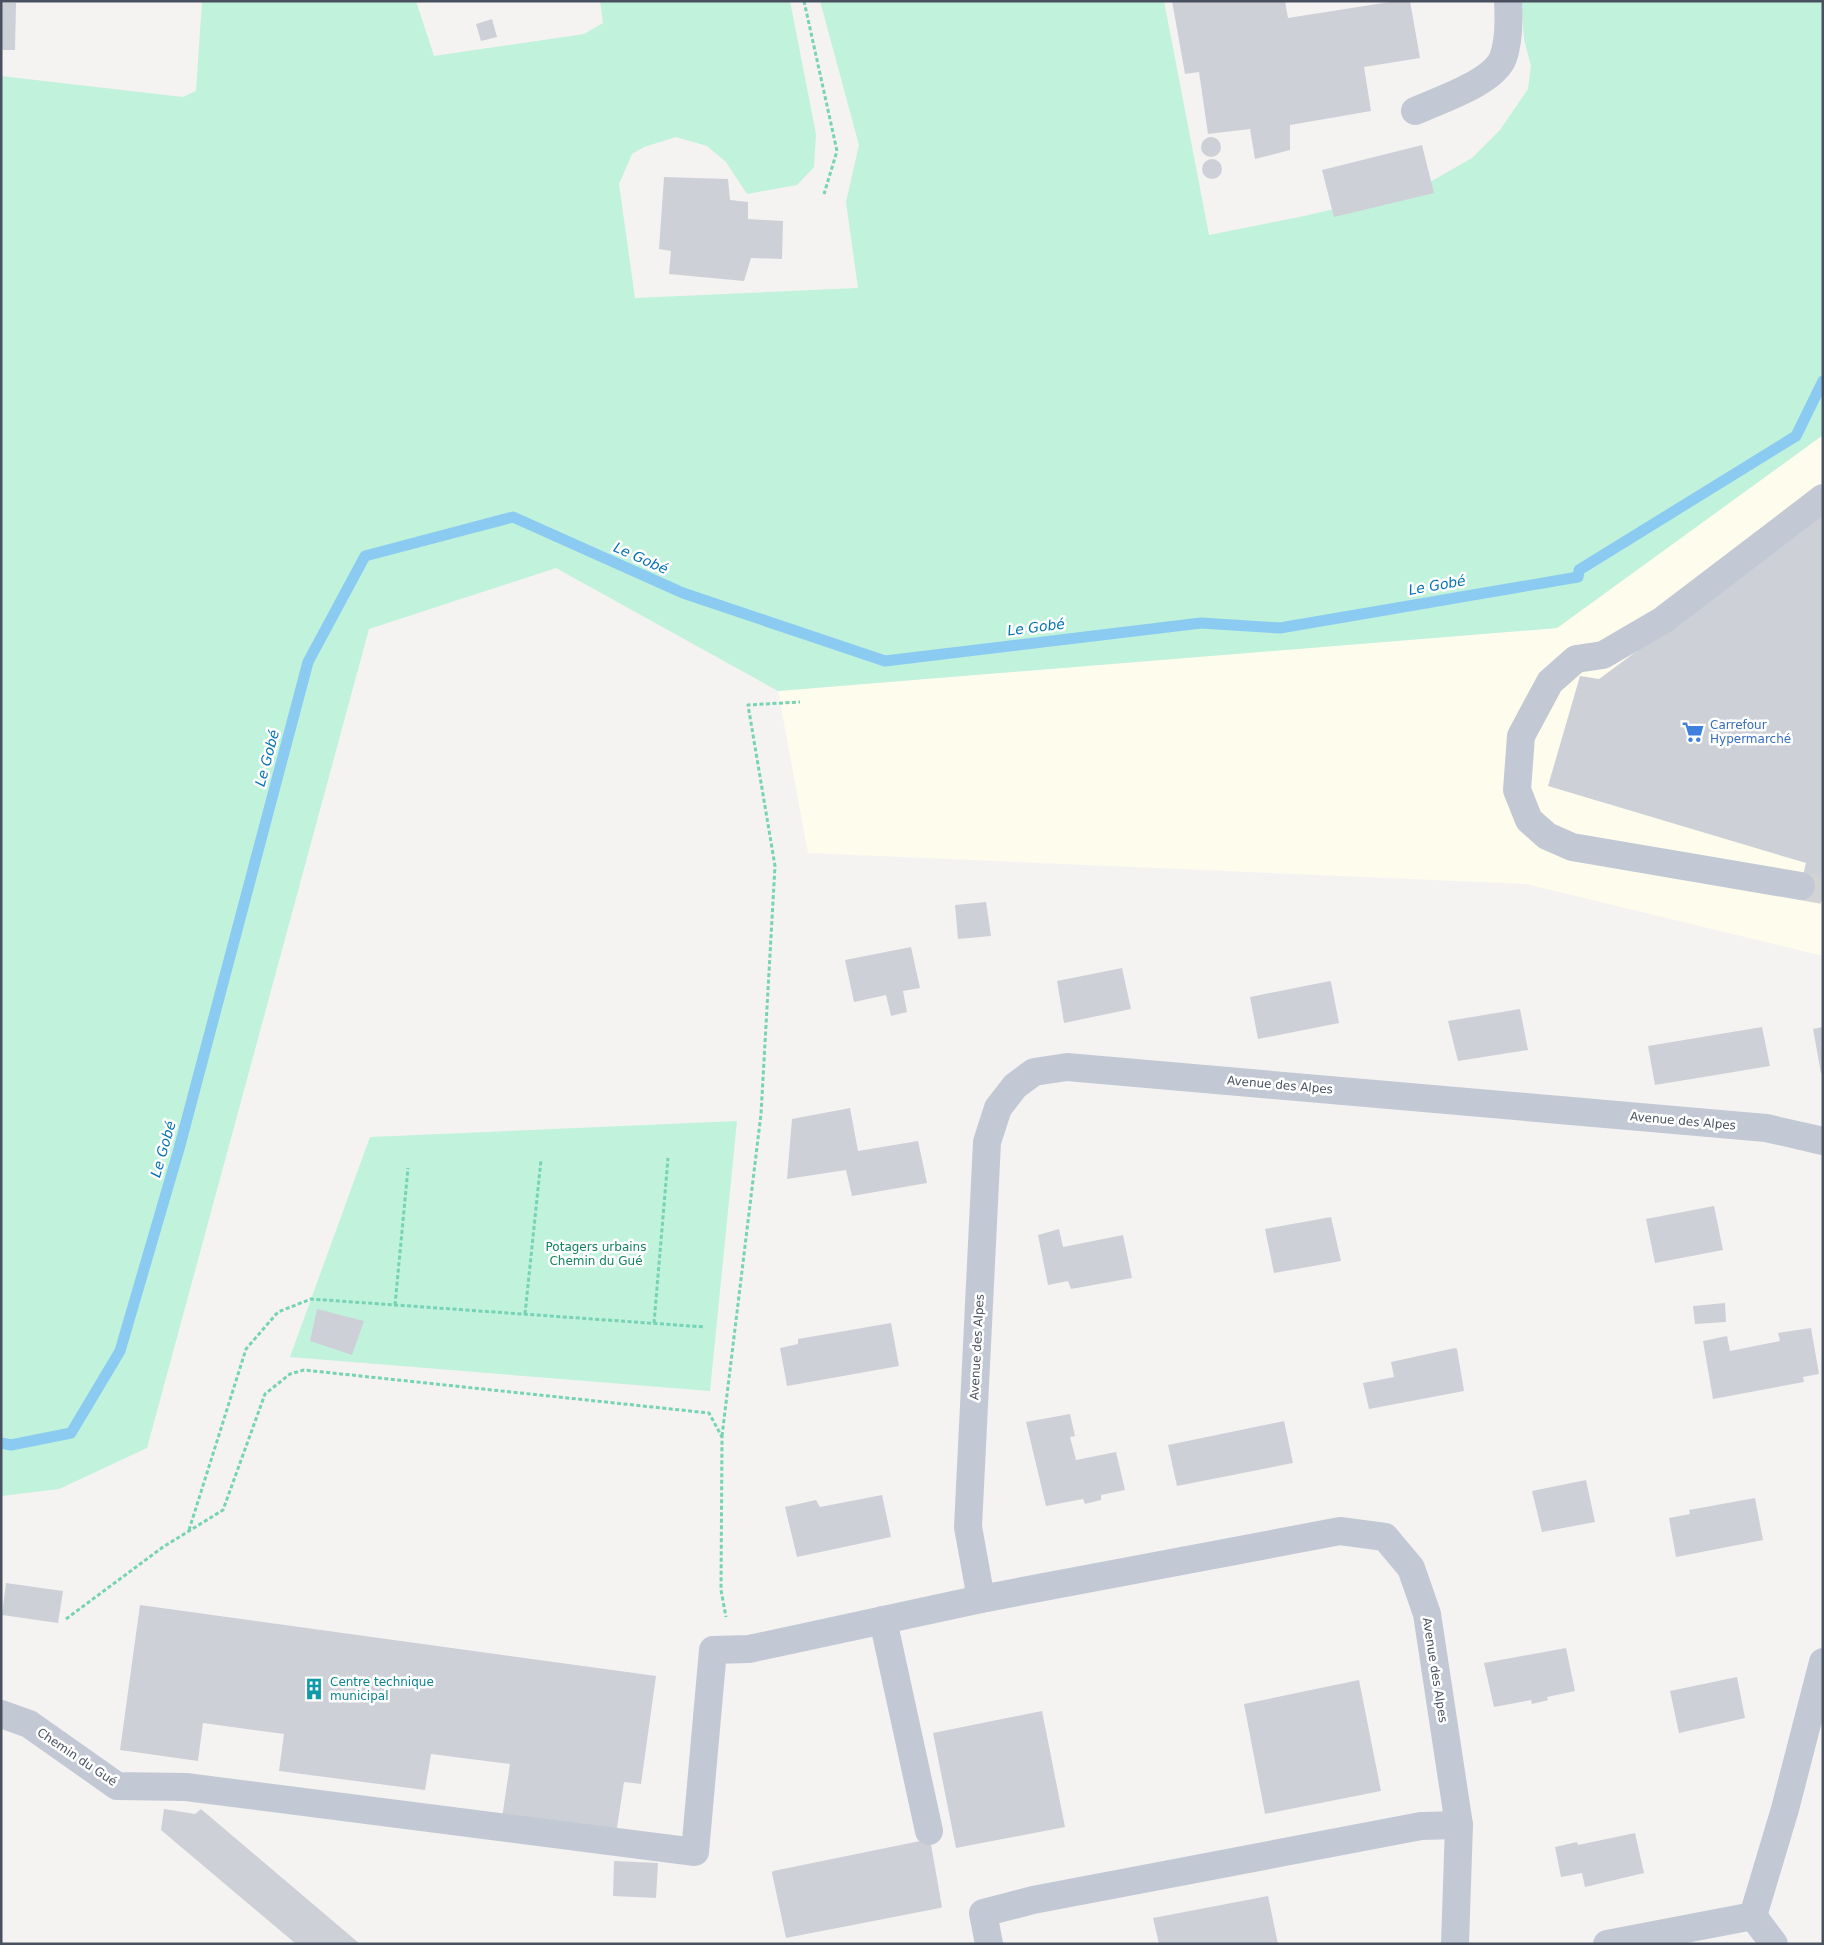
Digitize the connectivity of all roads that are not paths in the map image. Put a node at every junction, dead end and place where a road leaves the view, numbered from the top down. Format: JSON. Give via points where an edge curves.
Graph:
{"nodes":[{"id":1,"x":1508,"y":1,"type":"edge"},
{"id":2,"x":1415,"y":111,"type":"dead end"},
{"id":3,"x":1823,"y":498,"type":"edge"},
{"id":4,"x":1800,"y":886,"type":"tunnel mouth"},
{"id":5,"x":1823,"y":1141,"type":"edge"},
{"id":6,"x":981,"y":1599,"type":"junction"},
{"id":7,"x":883,"y":1620,"type":"junction"},
{"id":8,"x":1823,"y":1662,"type":"edge"},
{"id":9,"x":1,"y":1714,"type":"edge"},
{"id":10,"x":1459,"y":1825,"type":"junction"},
{"id":11,"x":929,"y":1831,"type":"dead end"},
{"id":12,"x":1753,"y":1916,"type":"junction"},
{"id":13,"x":1716,"y":1933,"type":"edge"},
{"id":14,"x":989,"y":1944,"type":"edge"},
{"id":15,"x":1455,"y":1944,"type":"edge"},
{"id":16,"x":1607,"y":1944,"type":"edge"},
{"id":17,"x":1774,"y":1944,"type":"edge"}],
"edges":[{"from":1,"to":2,"type":"street","via":[[1507,41],[1502,60],[1493,72],[1477,84]]},
{"from":3,"to":4,"type":"street","via":[[1662,620],[1602,655],[1576,659],[1550,682],[1521,736],[1517,790],[1529,820],[1547,836],[1572,847]]},
{"from":5,"to":6,"type":"street","name":"Avenue des Alpes","via":[[1766,1128],[1087,1068],[1067,1067],[1034,1072],[1015,1086],[998,1108],[987,1142],[968,1527]]},
{"from":6,"to":7,"type":"street"},
{"from":6,"to":10,"type":"street","name":"Avenue des Alpes","via":[[1340,1531],[1385,1537],[1411,1568],[1427,1614]]},
{"from":7,"to":9,"type":"street","name":"Chemin du Gué","via":[[749,1649],[713,1650],[695,1852],[186,1787],[117,1786],[29,1724]]},
{"from":7,"to":11,"type":"street"},
{"from":8,"to":12,"type":"street"},
{"from":10,"to":14,"type":"street","via":[[1421,1826],[1033,1900],[983,1913]]},
{"from":10,"to":15,"type":"street","name":"Avenue des Alpes"},
{"from":12,"to":13,"type":"street"},
{"from":12,"to":17,"type":"street"},
{"from":13,"to":16,"type":"street"}]}
